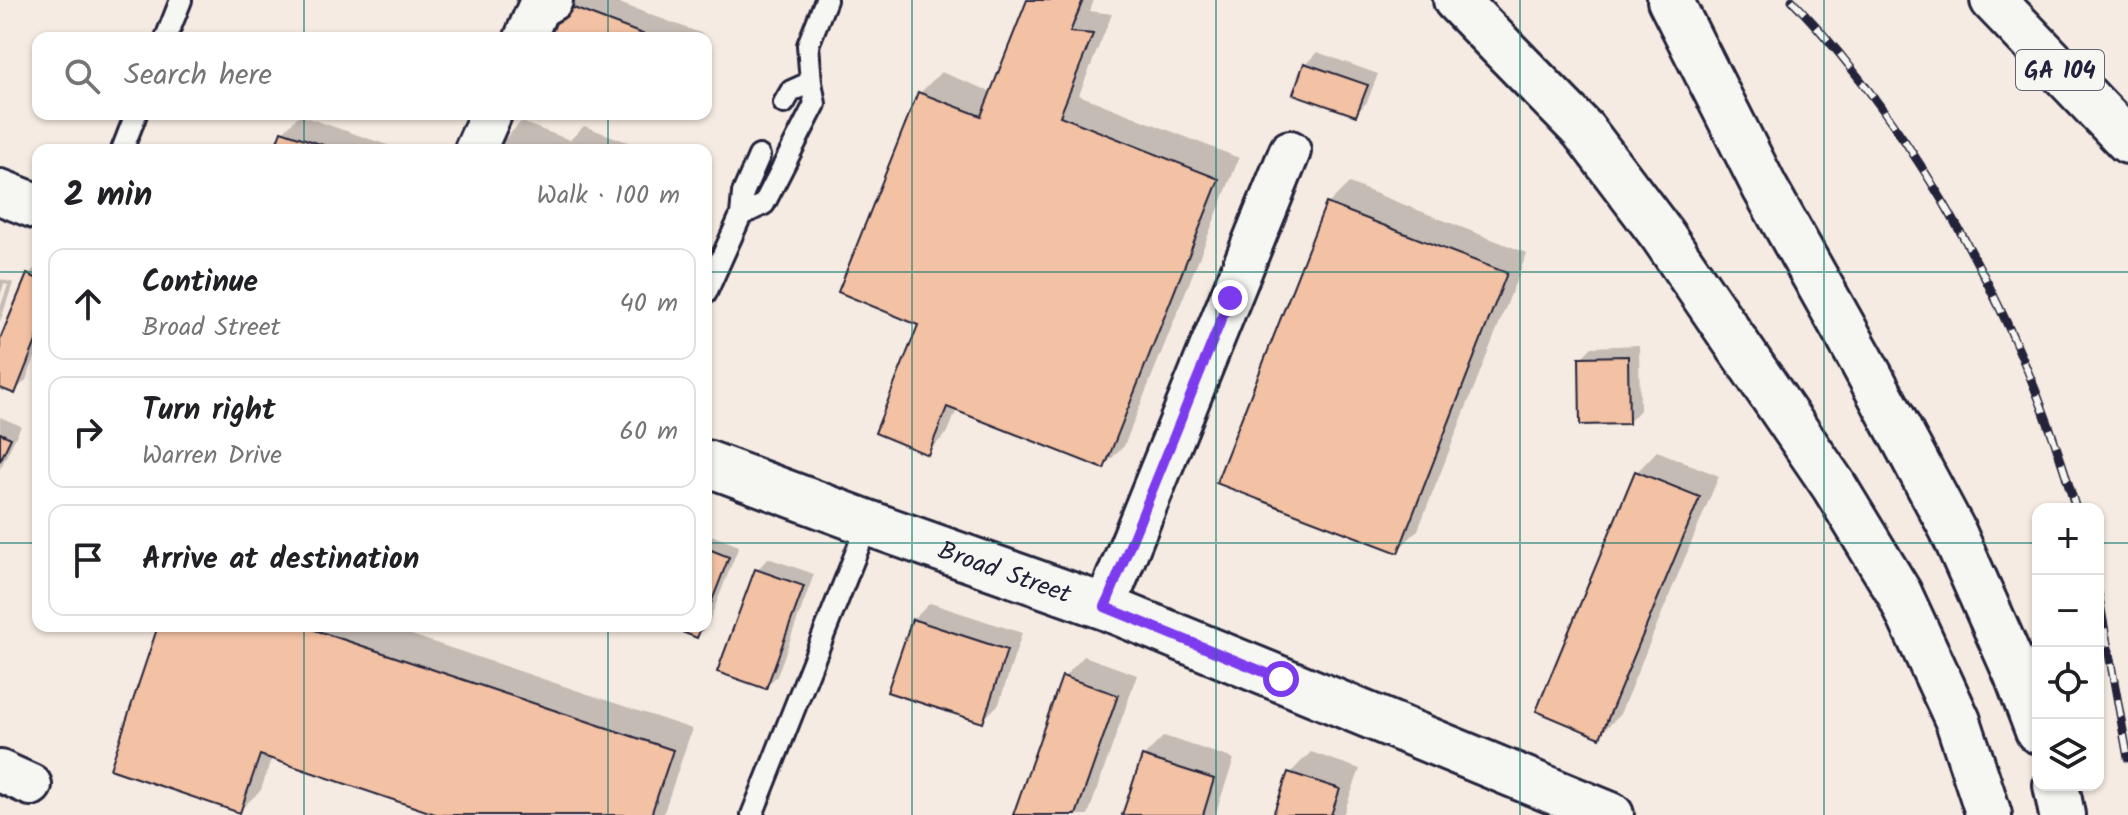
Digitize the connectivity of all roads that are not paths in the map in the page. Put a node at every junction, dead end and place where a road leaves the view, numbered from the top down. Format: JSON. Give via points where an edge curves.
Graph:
{"nodes":[{"id":1,"x":181,"y":0,"type":"edge"},
{"id":2,"x":552,"y":0,"type":"edge"},
{"id":3,"x":826,"y":0,"type":"edge"},
{"id":4,"x":1456,"y":0,"type":"edge"},
{"id":5,"x":1670,"y":0,"type":"edge"},
{"id":6,"x":1993,"y":0,"type":"edge"},
{"id":7,"x":168,"y":32,"type":"edge"},
{"id":8,"x":528,"y":32,"type":"edge"},
{"id":9,"x":811,"y":82,"type":"junction"},
{"id":10,"x":784,"y":103,"type":"dead end"},
{"id":11,"x":134,"y":120,"type":"edge"},
{"id":12,"x":488,"y":120,"type":"edge"},
{"id":13,"x":2128,"y":141,"type":"edge"},
{"id":14,"x":124,"y":144,"type":"edge"},
{"id":15,"x":478,"y":144,"type":"edge"},
{"id":16,"x":1290,"y":151,"type":"dead end"},
{"id":17,"x":759,"y":156,"type":"dead end"},
{"id":18,"x":0,"y":192,"type":"edge"},
{"id":19,"x":32,"y":205,"type":"edge"},
{"id":20,"x":741,"y":215,"type":"junction"},
{"id":21,"x":712,"y":280,"type":"edge"},
{"id":22,"x":712,"y":465,"type":"edge"},
{"id":23,"x":868,"y":523,"type":"junction"},
{"id":24,"x":1105,"y":607,"type":"junction"},
{"id":25,"x":2033,"y":719,"type":"edge"},
{"id":26,"x":2057,"y":791,"type":"edge"},
{"id":27,"x":1584,"y":810,"type":"edge"},
{"id":28,"x":752,"y":815,"type":"edge"},
{"id":29,"x":1989,"y":815,"type":"edge"},
{"id":30,"x":2062,"y":815,"type":"edge"}],
"edges":[{"from":1,"to":7,"type":"lane"},
{"from":2,"to":8,"type":"street","via":[[538,8]]},
{"from":3,"to":9,"type":"lane","via":[[808,45]]},
{"from":4,"to":29,"type":"main road","via":[[1583,130],[1663,236],[1834,486],[1899,593],[1958,721]]},
{"from":5,"to":25,"type":"main road","via":[[1765,188],[1952,529]]},
{"from":6,"to":13,"type":"main road","number":"GA 104"},
{"from":9,"to":10,"type":"lane","via":[[791,91]]},
{"from":9,"to":20,"type":"lane","via":[[815,104],[764,204]]},
{"from":11,"to":14,"type":"lane"},
{"from":12,"to":15,"type":"street"},
{"from":16,"to":24,"type":"street"},
{"from":17,"to":20,"type":"lane","via":[[743,193]]},
{"from":18,"to":19,"type":"main road"},
{"from":20,"to":21,"type":"lane"},
{"from":22,"to":23,"type":"main road","name":"Broad Street"},
{"from":23,"to":24,"type":"main road","name":"Broad Street"},
{"from":23,"to":28,"type":"lane"},
{"from":24,"to":27,"type":"main road","name":"Broad Street"},
{"from":26,"to":30,"type":"main road"}]}
